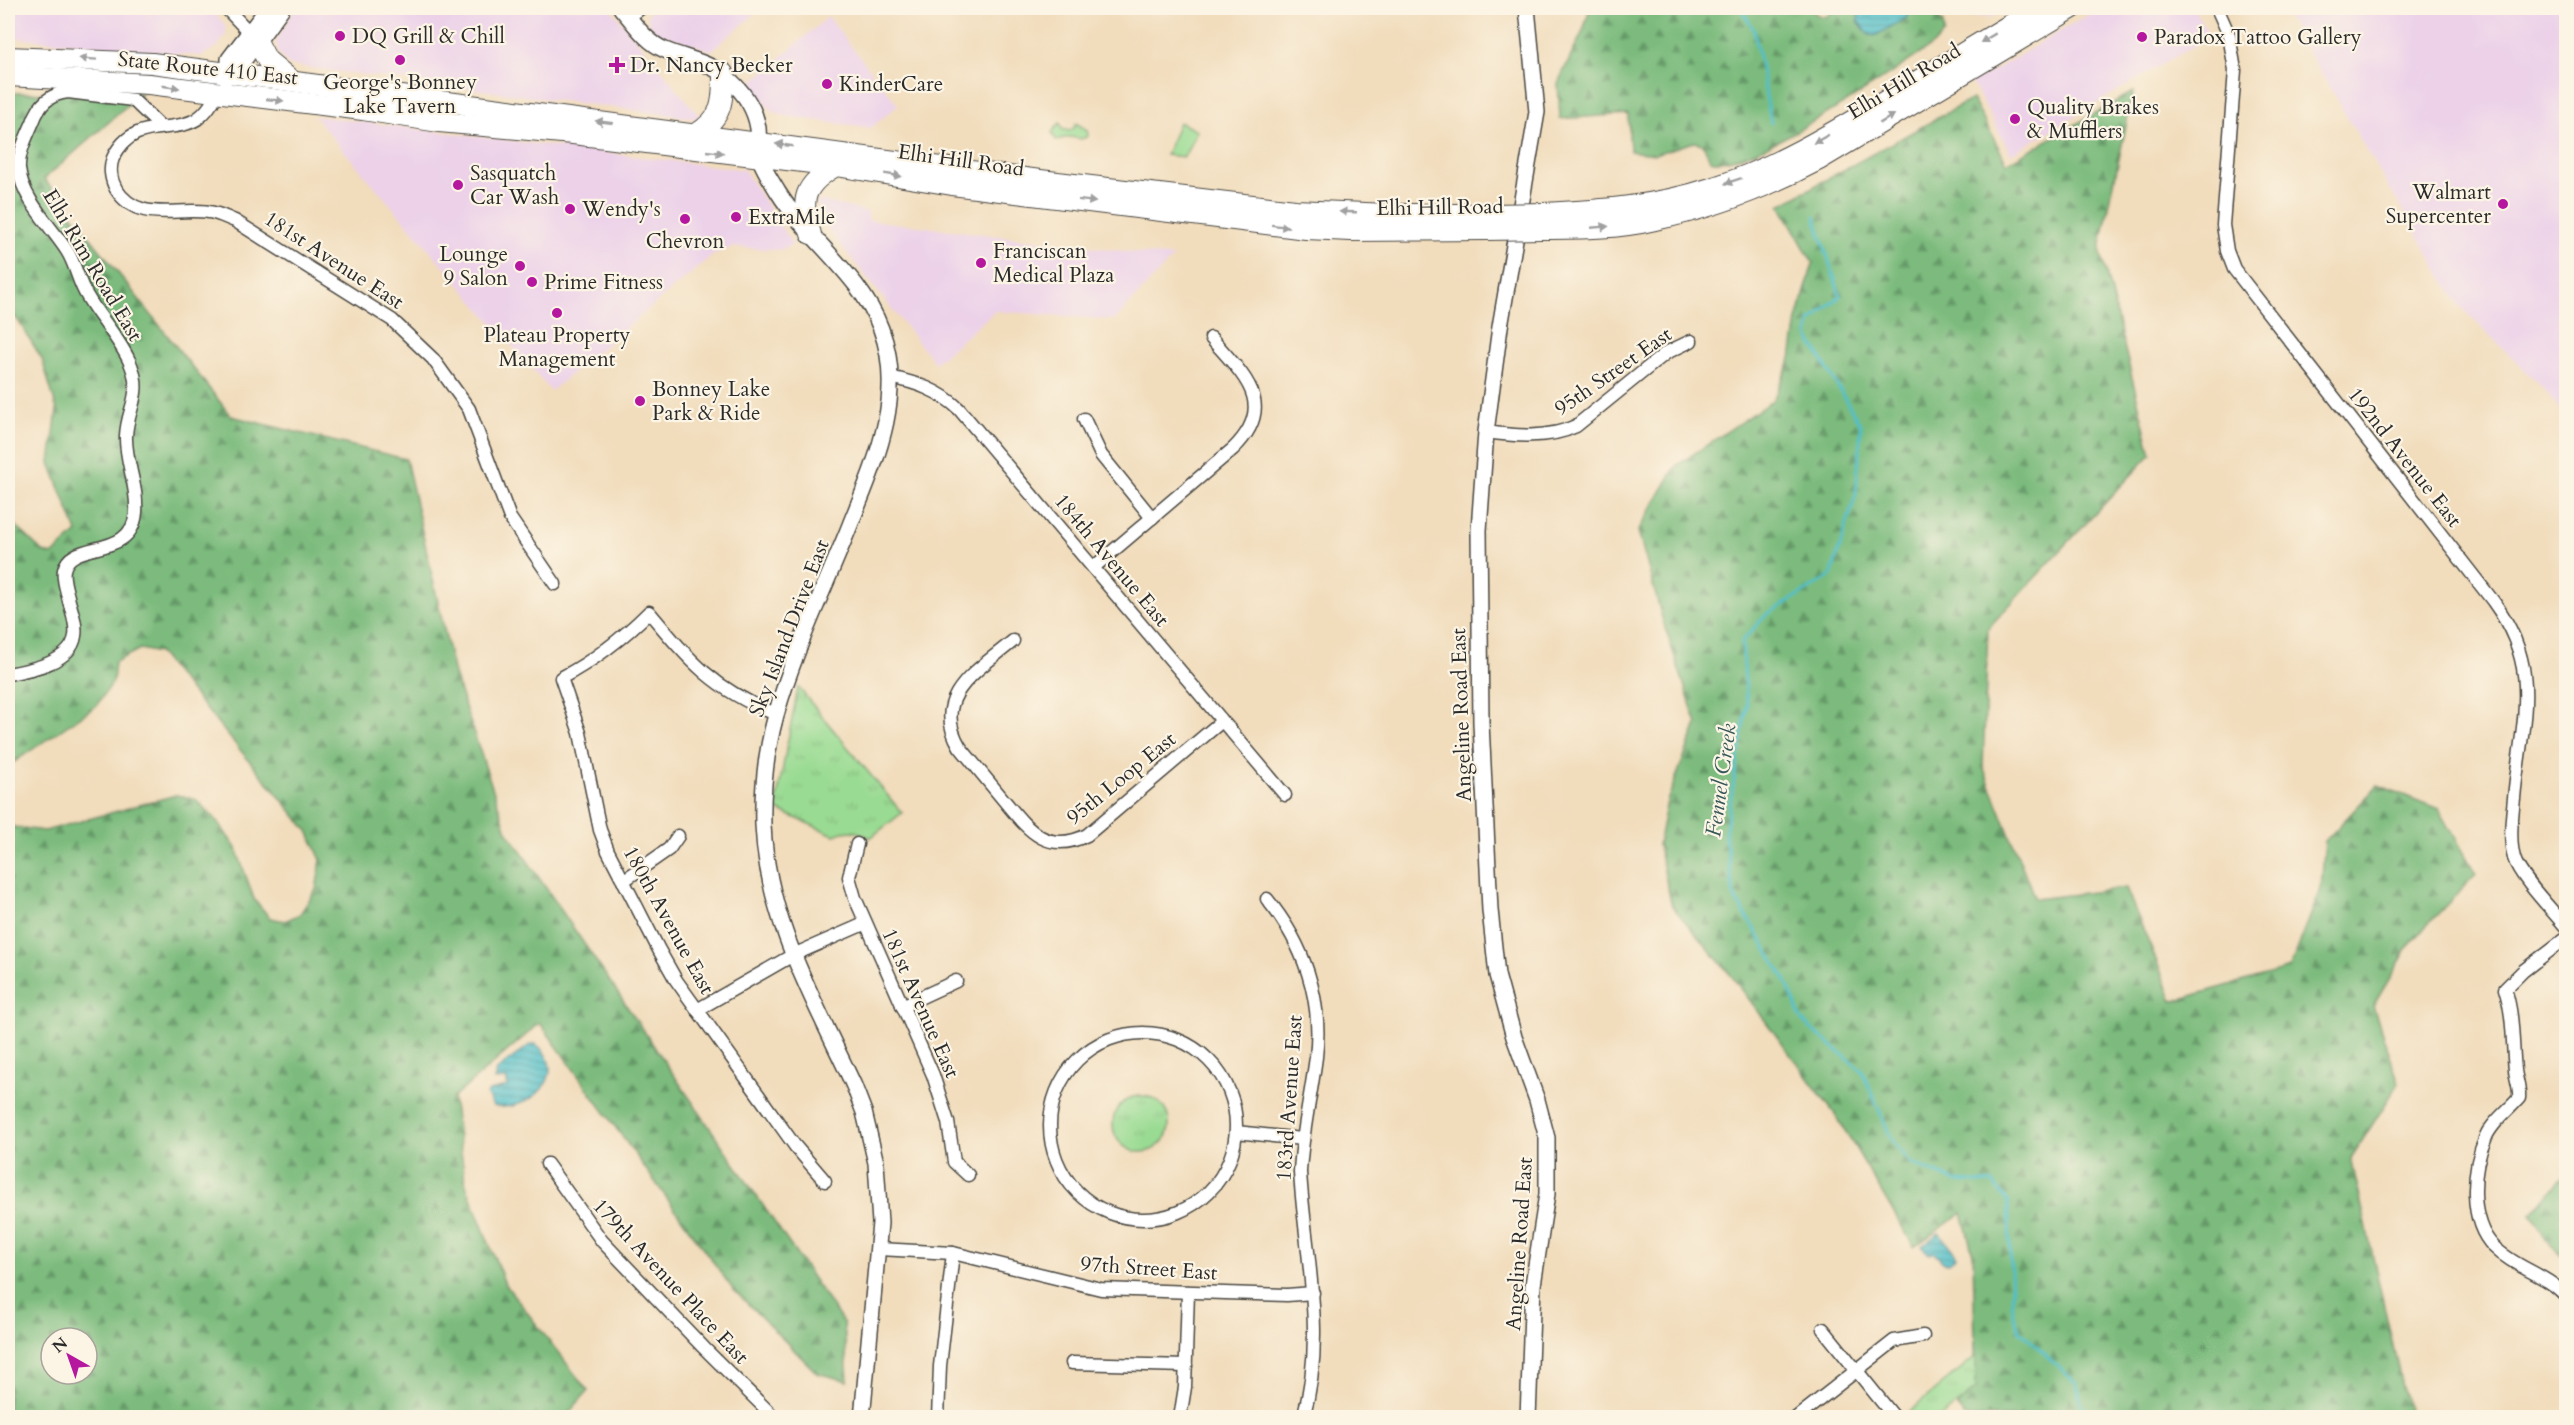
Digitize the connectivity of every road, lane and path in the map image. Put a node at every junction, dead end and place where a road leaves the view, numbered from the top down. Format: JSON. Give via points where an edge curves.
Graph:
{"nodes":[{"id":1,"x":226,"y":8,"type":"edge"},
{"id":2,"x":268,"y":8,"type":"edge"},
{"id":3,"x":282,"y":8,"type":"edge"},
{"id":4,"x":1527,"y":8,"type":"edge"},
{"id":5,"x":2038,"y":8,"type":"edge"},
{"id":6,"x":2073,"y":8,"type":"edge"},
{"id":7,"x":2217,"y":8,"type":"edge"},
{"id":8,"x":630,"y":11,"type":"edge"},
{"id":9,"x":253,"y":36,"type":"junction"},
{"id":10,"x":8,"y":57,"type":"edge"},
{"id":11,"x":229,"y":73,"type":"junction"},
{"id":12,"x":723,"y":73,"type":"junction"},
{"id":13,"x":8,"y":76,"type":"edge"},
{"id":14,"x":291,"y":80,"type":"junction"},
{"id":15,"x":217,"y":94,"type":"junction"},
{"id":16,"x":160,"y":126,"type":"junction"},
{"id":17,"x":696,"y":134,"type":"junction"},
{"id":18,"x":759,"y":149,"type":"junction"},
{"id":19,"x":836,"y":166,"type":"junction"},
{"id":20,"x":1542,"y":221,"type":"junction"},
{"id":21,"x":1488,"y":222,"type":"junction"},
{"id":22,"x":811,"y":234,"type":"junction"},
{"id":23,"x":1211,"y":338,"type":"dead end"},
{"id":24,"x":1691,"y":341,"type":"dead end"},
{"id":25,"x":890,"y":377,"type":"junction"},
{"id":26,"x":1084,"y":419,"type":"dead end"},
{"id":27,"x":1486,"y":432,"type":"junction"},
{"id":28,"x":1152,"y":518,"type":"junction"},
{"id":29,"x":1094,"y":567,"type":"junction"},
{"id":30,"x":555,"y":584,"type":"dead end"},
{"id":31,"x":1013,"y":641,"type":"dead end"},
{"id":32,"x":8,"y":674,"type":"edge"},
{"id":33,"x":776,"y":714,"type":"junction"},
{"id":34,"x":1222,"y":721,"type":"junction"},
{"id":35,"x":1285,"y":795,"type":"dead end"},
{"id":36,"x":678,"y":836,"type":"dead end"},
{"id":37,"x":857,"y":844,"type":"dead end"},
{"id":38,"x":623,"y":881,"type":"junction"},
{"id":39,"x":1267,"y":899,"type":"dead end"},
{"id":40,"x":864,"y":924,"type":"junction"},
{"id":41,"x":2566,"y":927,"type":"edge"},
{"id":42,"x":2566,"y":938,"type":"edge"},
{"id":43,"x":793,"y":955,"type":"junction"},
{"id":44,"x":956,"y":981,"type":"dead end"},
{"id":45,"x":902,"y":1006,"type":"junction"},
{"id":46,"x":697,"y":1010,"type":"junction"},
{"id":47,"x":1236,"y":1131,"type":"junction"},
{"id":48,"x":1302,"y":1139,"type":"junction"},
{"id":49,"x":547,"y":1164,"type":"dead end"},
{"id":50,"x":968,"y":1175,"type":"dead end"},
{"id":51,"x":825,"y":1181,"type":"dead end"},
{"id":52,"x":879,"y":1249,"type":"junction"},
{"id":53,"x":953,"y":1253,"type":"junction"},
{"id":54,"x":1188,"y":1292,"type":"junction"},
{"id":55,"x":1313,"y":1293,"type":"junction"},
{"id":56,"x":2566,"y":1296,"type":"edge"},
{"id":57,"x":1823,"y":1329,"type":"dead end"},
{"id":58,"x":1923,"y":1336,"type":"dead end"},
{"id":59,"x":1072,"y":1363,"type":"dead end"},
{"id":60,"x":1186,"y":1366,"type":"junction"},
{"id":61,"x":1856,"y":1370,"type":"junction"},
{"id":62,"x":775,"y":1418,"type":"edge"},
{"id":63,"x":862,"y":1418,"type":"edge"},
{"id":64,"x":938,"y":1418,"type":"edge"},
{"id":65,"x":1180,"y":1418,"type":"edge"},
{"id":66,"x":1303,"y":1418,"type":"edge"},
{"id":67,"x":1528,"y":1418,"type":"edge"},
{"id":68,"x":1796,"y":1418,"type":"edge"},
{"id":69,"x":1895,"y":1418,"type":"edge"}],
"edges":[{"from":1,"to":9,"type":"street"},
{"from":2,"to":9,"type":"street"},
{"from":3,"to":9,"type":"street"},
{"from":4,"to":27,"type":"street","name":"Angeline Road East","via":[[1538,112],[1500,327]]},
{"from":5,"to":20,"type":"highway","name":"Elhi Hill Road","one_way":true,"via":[[1828,135],[1747,176],[1648,204]]},
{"from":20,"to":6,"type":"highway","name":"Elhi Hill Road","one_way":true,"via":[[1598,228],[1654,221],[1781,179]]},
{"from":7,"to":41,"type":"street","name":"192nd Avenue East","via":[[2229,34],[2235,69],[2223,225],[2230,259],[2513,632],[2521,653],[2526,688],[2511,826],[2514,858]]},
{"from":8,"to":12,"type":"street","via":[[651,42]]},
{"from":9,"to":11,"type":"street","via":[[242,64]]},
{"from":9,"to":14,"type":"highway","via":[[267,60]]},
{"from":11,"to":10,"type":"highway","name":"State Route 410 East","one_way":true,"via":[[152,63]]},
{"from":11,"to":14,"type":"highway","name":"State Route 410 East"},
{"from":11,"to":15,"type":"street"},
{"from":12,"to":17,"type":"highway","via":[[720,111]]},
{"from":12,"to":18,"type":"street","name":"Sky Island Drive East","via":[[748,100],[757,126]]},
{"from":13,"to":15,"type":"highway","name":"State Route 410 East","one_way":true,"via":[[148,84]]},
{"from":17,"to":14,"type":"highway","name":"State Route 410 East","one_way":true},
{"from":15,"to":16,"type":"street","name":"181st Avenue East","via":[[209,109],[198,118],[189,123]]},
{"from":15,"to":18,"type":"highway","name":"State Route 410 East","one_way":true,"via":[[439,122]]},
{"from":16,"to":30,"type":"street","name":"181st Avenue East","via":[[142,131],[117,152],[110,166],[121,195],[133,206],[151,213],[202,211],[223,216],[261,235],[408,333],[433,358],[469,409],[510,518]]},
{"from":16,"to":32,"type":"street","name":"Elhi Rim Road East","via":[[133,100],[58,93],[38,108],[20,155],[19,171],[28,195],[67,250],[85,293],[131,365],[136,396],[126,437],[136,510],[132,525],[118,540],[106,548],[78,553],[66,563],[64,579],[75,627],[69,649],[50,662]]},
{"from":17,"to":18,"type":"highway","name":"State Route 410 East"},
{"from":18,"to":19,"type":"highway","name":"Elhi Hill Road"},
{"from":21,"to":18,"type":"highway","name":"Elhi Hill Road","one_way":true,"via":[[1295,210]]},
{"from":18,"to":22,"type":"street","name":"Sky Island Drive East","via":[[777,191]]},
{"from":19,"to":21,"type":"highway","name":"Elhi Hill Road","one_way":true,"via":[[952,185],[1306,229],[1362,231]]},
{"from":19,"to":22,"type":"highway","via":[[814,180],[806,196],[805,216]]},
{"from":20,"to":21,"type":"highway","name":"Elhi Hill Road","bridge":true},
{"from":22,"to":25,"type":"street","name":"Sky Island Drive East","via":[[868,301],[888,350]]},
{"from":23,"to":28,"type":"street","via":[[1252,390],[1256,407],[1252,424],[1233,449]]},
{"from":24,"to":27,"type":"street","name":"95th Street East","via":[[1666,353],[1567,430],[1526,435]]},
{"from":25,"to":29,"type":"street","name":"184th Avenue East","via":[[913,382],[948,399]]},
{"from":25,"to":33,"type":"street","name":"Sky Island Drive East","via":[[886,426],[873,467]]},
{"from":26,"to":28,"type":"street","via":[[1101,455]]},
{"from":27,"to":67,"type":"street","name":"Angeline Road East","via":[[1479,538],[1481,723],[1490,910],[1497,975],[1541,1114],[1548,1161],[1533,1286]]},
{"from":28,"to":29,"type":"street"},
{"from":29,"to":34,"type":"street","name":"184th Avenue East"},
{"from":31,"to":34,"type":"street","name":"95th Loop East","via":[[962,685],[951,702],[950,722],[960,747],[1028,829],[1044,839],[1072,841],[1087,835]]},
{"from":33,"to":38,"type":"street","name":"180th Avenue East","via":[[741,699],[706,675],[649,612],[611,648],[561,678],[580,733],[600,830]]},
{"from":33,"to":43,"type":"street","name":"Sky Island Drive East","via":[[767,753],[763,824],[771,888]]},
{"from":34,"to":35,"type":"street","name":"184th Avenue East"},
{"from":36,"to":38,"type":"street","via":[[669,849]]},
{"from":37,"to":40,"type":"street","name":"181st Avenue East","via":[[849,877]]},
{"from":38,"to":46,"type":"street","name":"180th Avenue East","via":[[659,950]]},
{"from":39,"to":48,"type":"street","name":"183rd Avenue East","via":[[1299,948],[1314,994],[1316,1058]]},
{"from":40,"to":43,"type":"street"},
{"from":40,"to":45,"type":"street","name":"181st Avenue East"},
{"from":42,"to":56,"type":"street","via":[[2505,989],[2519,1098],[2486,1136],[2476,1176],[2476,1214],[2482,1232],[2494,1247],[2553,1283]]},
{"from":43,"to":46,"type":"street"},
{"from":43,"to":52,"type":"street","name":"Sky Island Drive East","via":[[854,1086],[872,1139],[879,1192]]},
{"from":44,"to":45,"type":"street"},
{"from":45,"to":50,"type":"street","name":"181st Avenue East","via":[[941,1098],[954,1162]]},
{"from":46,"to":51,"type":"street","name":"180th Avenue East","via":[[795,1146]]},
{"from":47,"to":47,"type":"street","via":[[1234,1103],[1214,1065],[1183,1042],[1142,1032],[1109,1039],[1074,1063],[1059,1085],[1050,1122],[1054,1153],[1073,1187],[1097,1206],[1131,1218],[1150,1219],[1180,1211],[1204,1196],[1230,1160]]},
{"from":47,"to":48,"type":"street"},
{"from":48,"to":55,"type":"street","name":"183rd Avenue East","via":[[1301,1188]]},
{"from":49,"to":62,"type":"street","name":"179th Avenue Place East","via":[[602,1240]]},
{"from":52,"to":53,"type":"street","name":"97th Street East"},
{"from":52,"to":63,"type":"street","name":"Sky Island Drive East"},
{"from":53,"to":54,"type":"street","name":"97th Street East","via":[[1080,1286]]},
{"from":53,"to":64,"type":"street"},
{"from":54,"to":55,"type":"street","name":"97th Street East"},
{"from":54,"to":60,"type":"street"},
{"from":55,"to":66,"type":"street","name":"183rd Avenue East","via":[[1315,1359]]},
{"from":57,"to":61,"type":"street"},
{"from":58,"to":61,"type":"street","via":[[1894,1341]]},
{"from":59,"to":60,"type":"street"},
{"from":60,"to":65,"type":"street"},
{"from":61,"to":68,"type":"street"},
{"from":61,"to":69,"type":"street"}]}
